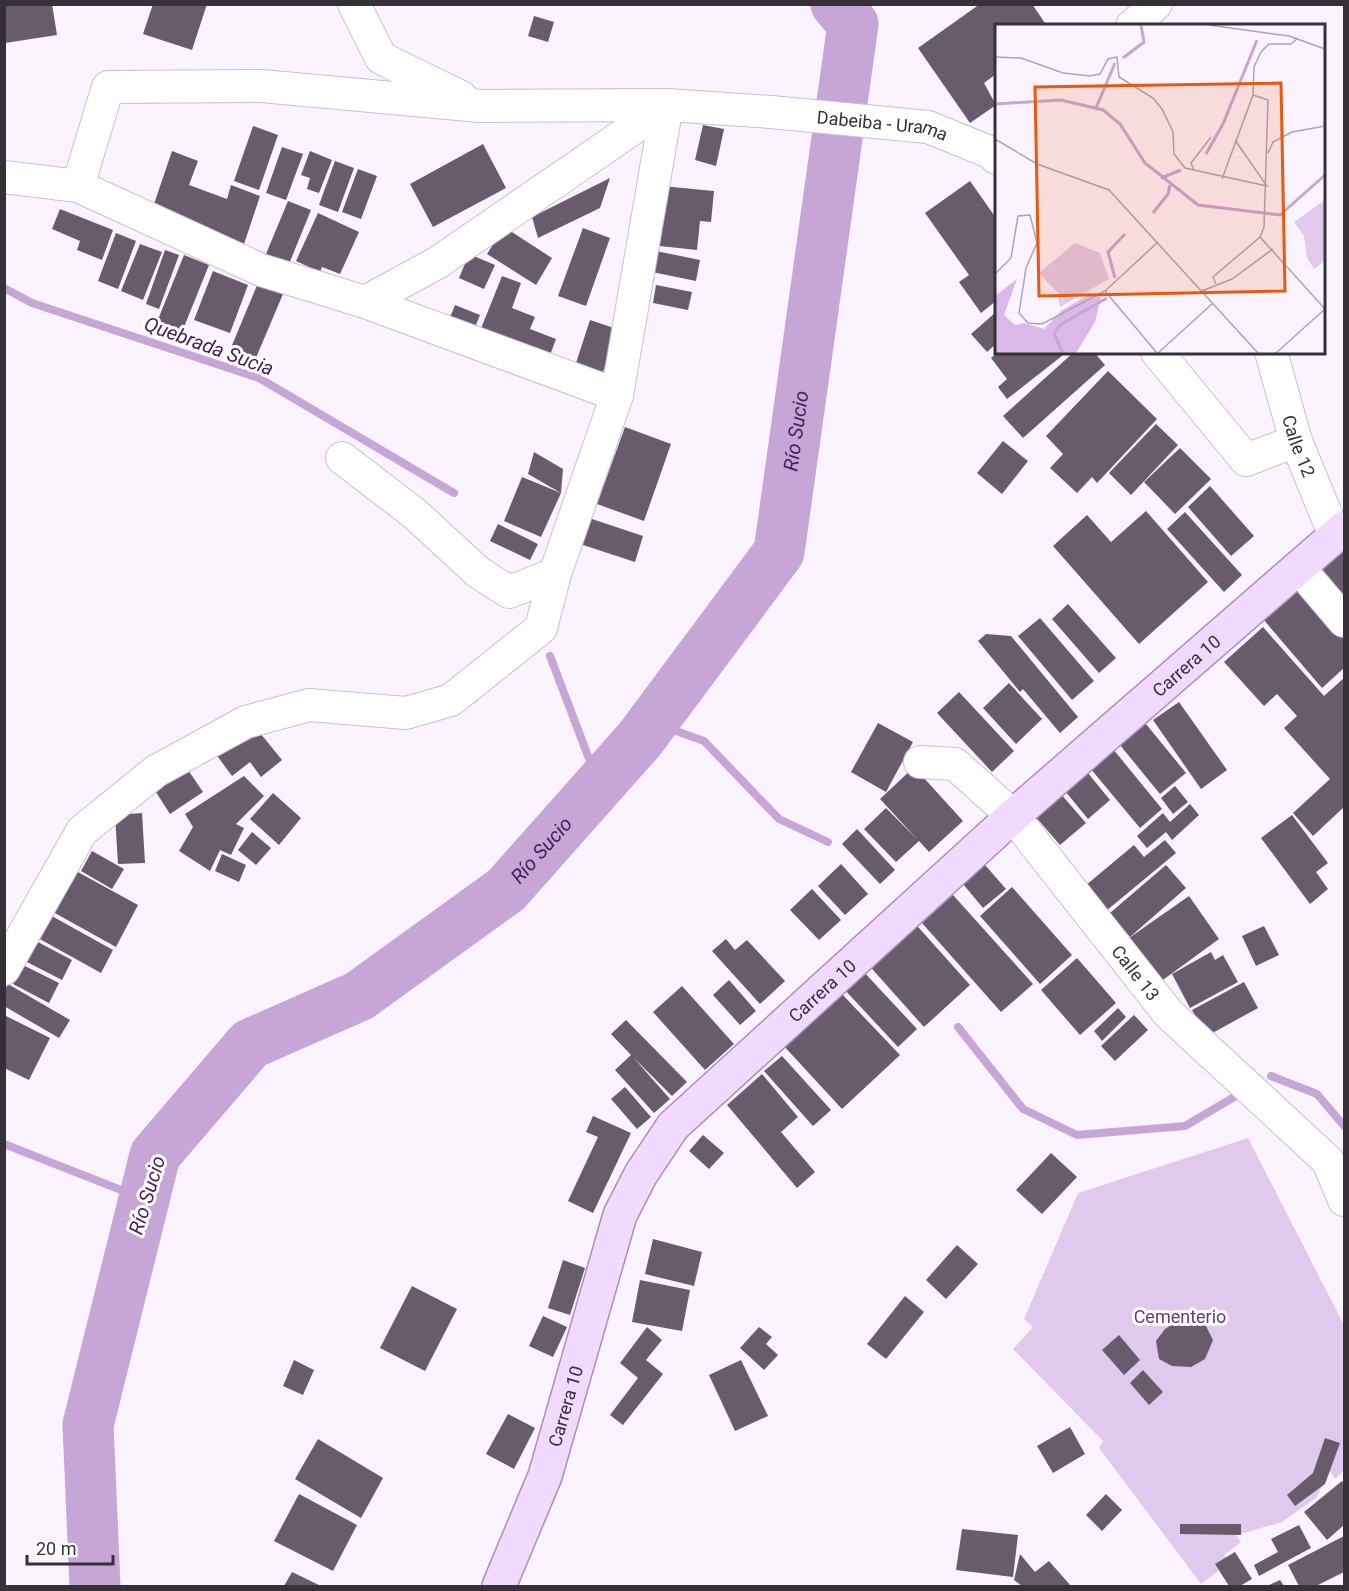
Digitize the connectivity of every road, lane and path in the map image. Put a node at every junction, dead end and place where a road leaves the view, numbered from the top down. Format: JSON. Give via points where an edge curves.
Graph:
{"nodes":[{"id":1,"x":354,"y":4,"type":"edge"},
{"id":2,"x":1156,"y":4,"type":"edge"},
{"id":3,"x":1134,"y":24,"type":"edge"},
{"id":4,"x":667,"y":105,"type":"junction"},
{"id":5,"x":480,"y":106,"type":"junction"},
{"id":6,"x":995,"y":153,"type":"edge"},
{"id":7,"x":4,"y":177,"type":"edge"},
{"id":8,"x":78,"y":186,"type":"junction"},
{"id":9,"x":365,"y":302,"type":"junction"},
{"id":10,"x":1159,"y":354,"type":"edge"},
{"id":11,"x":1271,"y":354,"type":"edge"},
{"id":12,"x":617,"y":395,"type":"junction"},
{"id":13,"x":1296,"y":441,"type":"junction"},
{"id":14,"x":342,"y":459,"type":"dead end"},
{"id":15,"x":1340,"y":532,"type":"edge"},
{"id":16,"x":1299,"y":568,"type":"junction"},
{"id":17,"x":555,"y":573,"type":"junction"},
{"id":18,"x":1344,"y":621,"type":"edge"},
{"id":19,"x":920,"y":762,"type":"dead end"},
{"id":20,"x":1013,"y":816,"type":"junction"},
{"id":21,"x":4,"y":969,"type":"edge"},
{"id":22,"x":1336,"y":1154,"type":"edge"},
{"id":23,"x":1344,"y":1200,"type":"edge"},
{"id":24,"x":499,"y":1587,"type":"edge"}],
"edges":[{"from":1,"to":5,"type":"street","via":[[381,58]]},
{"from":2,"to":3,"type":"street"},
{"from":4,"to":5,"type":"street","name":"Dabeiba - Urama"},
{"from":4,"to":6,"type":"street","name":"Dabeiba - Urama","via":[[928,127]]},
{"from":4,"to":9,"type":"street","via":[[437,262]]},
{"from":4,"to":12,"type":"street"},
{"from":5,"to":8,"type":"street","name":"Dabeiba - Urama","via":[[262,86],[108,87]]},
{"from":7,"to":8,"type":"street"},
{"from":8,"to":9,"type":"street","via":[[261,270]]},
{"from":9,"to":12,"type":"street"},
{"from":10,"to":13,"type":"street","via":[[1246,460]]},
{"from":11,"to":13,"type":"street","name":"Calle 12"},
{"from":12,"to":17,"type":"street"},
{"from":13,"to":15,"type":"street","name":"Calle 12"},
{"from":14,"to":17,"type":"street","via":[[415,514],[478,572],[509,592]]},
{"from":15,"to":16,"type":"main road","name":"Carrera 10"},
{"from":16,"to":18,"type":"street"},
{"from":16,"to":20,"type":"main road","name":"Carrera 10"},
{"from":17,"to":21,"type":"street","via":[[541,628],[451,700],[406,713],[309,705],[246,722],[156,771],[82,831]]},
{"from":19,"to":20,"type":"street","name":"Calle 13","via":[[955,764]]},
{"from":20,"to":22,"type":"street","name":"Calle 13","via":[[1168,1013]]},
{"from":20,"to":24,"type":"main road","name":"Carrera 10","via":[[673,1126],[641,1174],[620,1215],[545,1476]]},
{"from":22,"to":23,"type":"street","name":"Calle 13"}]}
